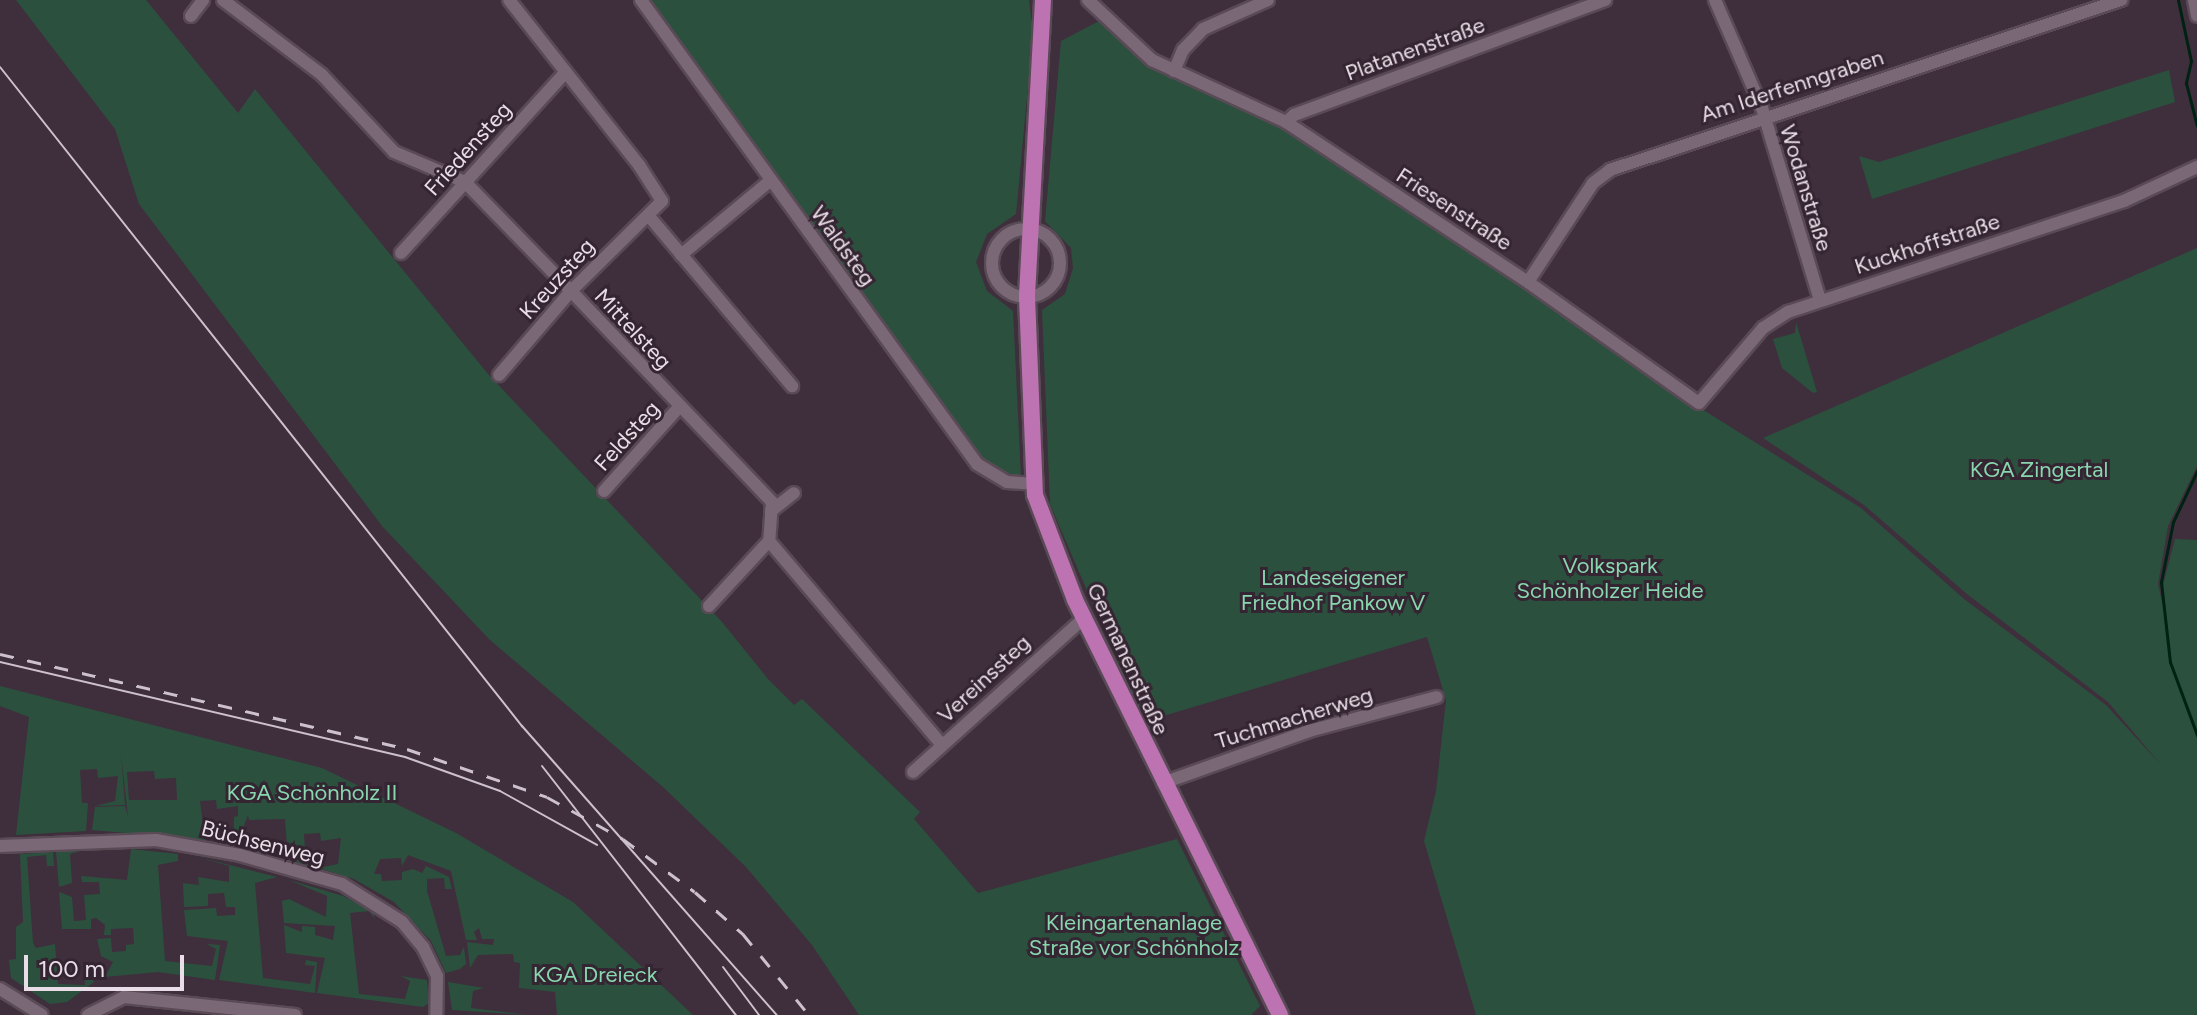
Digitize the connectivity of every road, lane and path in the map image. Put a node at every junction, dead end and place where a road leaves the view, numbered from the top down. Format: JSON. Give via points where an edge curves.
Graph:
{"nodes":[{"id":1,"x":203,"y":0,"type":"edge"},
{"id":2,"x":223,"y":0,"type":"edge"},
{"id":3,"x":509,"y":0,"type":"edge"},
{"id":4,"x":641,"y":0,"type":"edge"},
{"id":5,"x":1043,"y":0,"type":"edge"},
{"id":6,"x":1088,"y":0,"type":"edge"},
{"id":7,"x":1268,"y":0,"type":"edge"},
{"id":8,"x":1605,"y":0,"type":"edge"},
{"id":9,"x":1715,"y":0,"type":"edge"},
{"id":10,"x":2121,"y":0,"type":"edge"},
{"id":11,"x":2194,"y":0,"type":"edge"},
{"id":12,"x":191,"y":16,"type":"dead end"},
{"id":13,"x":2197,"y":16,"type":"edge"},
{"id":14,"x":1174,"y":71,"type":"junction"},
{"id":15,"x":565,"y":73,"type":"junction"},
{"id":16,"x":1763,"y":115,"type":"junction"},
{"id":17,"x":1286,"y":122,"type":"junction"},
{"id":18,"x":2197,"y":167,"type":"edge"},
{"id":19,"x":771,"y":180,"type":"junction"},
{"id":20,"x":465,"y":182,"type":"junction"},
{"id":21,"x":648,"y":215,"type":"junction"},
{"id":22,"x":1029,"y":230,"type":"junction"},
{"id":23,"x":401,"y":253,"type":"dead end"},
{"id":24,"x":681,"y":255,"type":"junction"},
{"id":25,"x":1528,"y":282,"type":"junction"},
{"id":26,"x":571,"y":291,"type":"junction"},
{"id":27,"x":1027,"y":297,"type":"junction"},
{"id":28,"x":1820,"y":300,"type":"junction"},
{"id":29,"x":499,"y":375,"type":"dead end"},
{"id":30,"x":792,"y":386,"type":"dead end"},
{"id":31,"x":1699,"y":403,"type":"joint"},
{"id":32,"x":679,"y":407,"type":"junction"},
{"id":33,"x":1034,"y":484,"type":"junction"},
{"id":34,"x":604,"y":491,"type":"dead end"},
{"id":35,"x":794,"y":493,"type":"dead end"},
{"id":36,"x":771,"y":511,"type":"junction"},
{"id":37,"x":769,"y":541,"type":"junction"},
{"id":38,"x":709,"y":606,"type":"dead end"},
{"id":39,"x":1084,"y":618,"type":"junction"},
{"id":40,"x":1437,"y":697,"type":"dead end"},
{"id":41,"x":942,"y":745,"type":"junction"},
{"id":42,"x":913,"y":772,"type":"dead end"},
{"id":43,"x":1163,"y":783,"type":"junction"},
{"id":44,"x":0,"y":846,"type":"edge"},
{"id":45,"x":0,"y":989,"type":"edge"},
{"id":46,"x":42,"y":1015,"type":"edge"},
{"id":47,"x":88,"y":1015,"type":"edge"},
{"id":48,"x":295,"y":1015,"type":"edge"},
{"id":49,"x":436,"y":1015,"type":"edge"},
{"id":50,"x":1280,"y":1015,"type":"edge"}],
"edges":[{"from":1,"to":12,"type":"street"},
{"from":2,"to":20,"type":"street","name":"Mittelsteg","via":[[322,75],[394,152]]},
{"from":3,"to":15,"type":"street"},
{"from":4,"to":19,"type":"street","name":"Waldsteg"},
{"from":5,"to":22,"type":"main road","name":"Germanenstraße","via":[[1044,51]]},
{"from":6,"to":14,"type":"street","name":"Friesenstraße","via":[[1135,46]]},
{"from":7,"to":14,"type":"street","via":[[1203,29],[1183,50]]},
{"from":8,"to":17,"type":"street","name":"Platanenstraße"},
{"from":9,"to":16,"type":"street","name":"Wodanstraße"},
{"from":10,"to":16,"type":"street","name":"Am Iderfenngraben"},
{"from":11,"to":13,"type":"street"},
{"from":14,"to":17,"type":"street","name":"Friesenstraße"},
{"from":15,"to":20,"type":"street","name":"Friedensteg"},
{"from":15,"to":21,"type":"street","via":[[654,185],[662,201]]},
{"from":16,"to":25,"type":"street","name":"Am Iderfenngraben","via":[[1600,175]]},
{"from":16,"to":28,"type":"street","name":"Wodanstraße"},
{"from":17,"to":25,"type":"street","name":"Friesenstraße"},
{"from":18,"to":28,"type":"street","name":"Kuckhoffstraße","via":[[2124,201]]},
{"from":19,"to":24,"type":"street"},
{"from":19,"to":33,"type":"street","name":"Waldsteg","via":[[977,464],[1007,482]]},
{"from":20,"to":23,"type":"street","name":"Friedensteg"},
{"from":20,"to":26,"type":"street","name":"Mittelsteg"},
{"from":21,"to":24,"type":"street"},
{"from":21,"to":26,"type":"street","name":"Kreuzsteg"},
{"from":22,"to":27,"type":"main road","name":"Germanenstraße"},
{"from":22,"to":27,"type":"street","via":[[1051,241],[1060,269],[1051,286]]},
{"from":22,"to":27,"type":"street","via":[[1006,236],[993,257],[1000,285]]},
{"from":24,"to":30,"type":"street"},
{"from":25,"to":31,"type":"street","name":"Friesenstraße"},
{"from":26,"to":29,"type":"street","name":"Kreuzsteg"},
{"from":26,"to":32,"type":"street","name":"Mittelsteg"},
{"from":27,"to":33,"type":"main road","name":"Germanenstraße"},
{"from":28,"to":31,"type":"street","name":"Kuckhoffstraße","via":[[1771,321]]},
{"from":32,"to":34,"type":"street","name":"Feldsteg"},
{"from":32,"to":36,"type":"street","name":"Mittelsteg","via":[[772,502]]},
{"from":33,"to":39,"type":"main road","name":"Germanenstraße","via":[[1043,526]]},
{"from":35,"to":36,"type":"street"},
{"from":36,"to":37,"type":"street"},
{"from":37,"to":38,"type":"street"},
{"from":37,"to":41,"type":"street"},
{"from":39,"to":41,"type":"street","name":"Vereinssteg"},
{"from":39,"to":43,"type":"main road","name":"Germanenstraße"},
{"from":40,"to":43,"type":"street","name":"Tuchmacherweg","via":[[1279,741]]},
{"from":41,"to":42,"type":"street","name":"Vereinssteg"},
{"from":43,"to":50,"type":"main road","name":"Germanenstraße"},
{"from":44,"to":49,"type":"street","name":"Büchsenweg","via":[[156,840],[240,855],[342,884],[402,922],[423,947],[437,976]]},
{"from":45,"to":46,"type":"street"},
{"from":47,"to":48,"type":"street","via":[[124,997]]}]}
